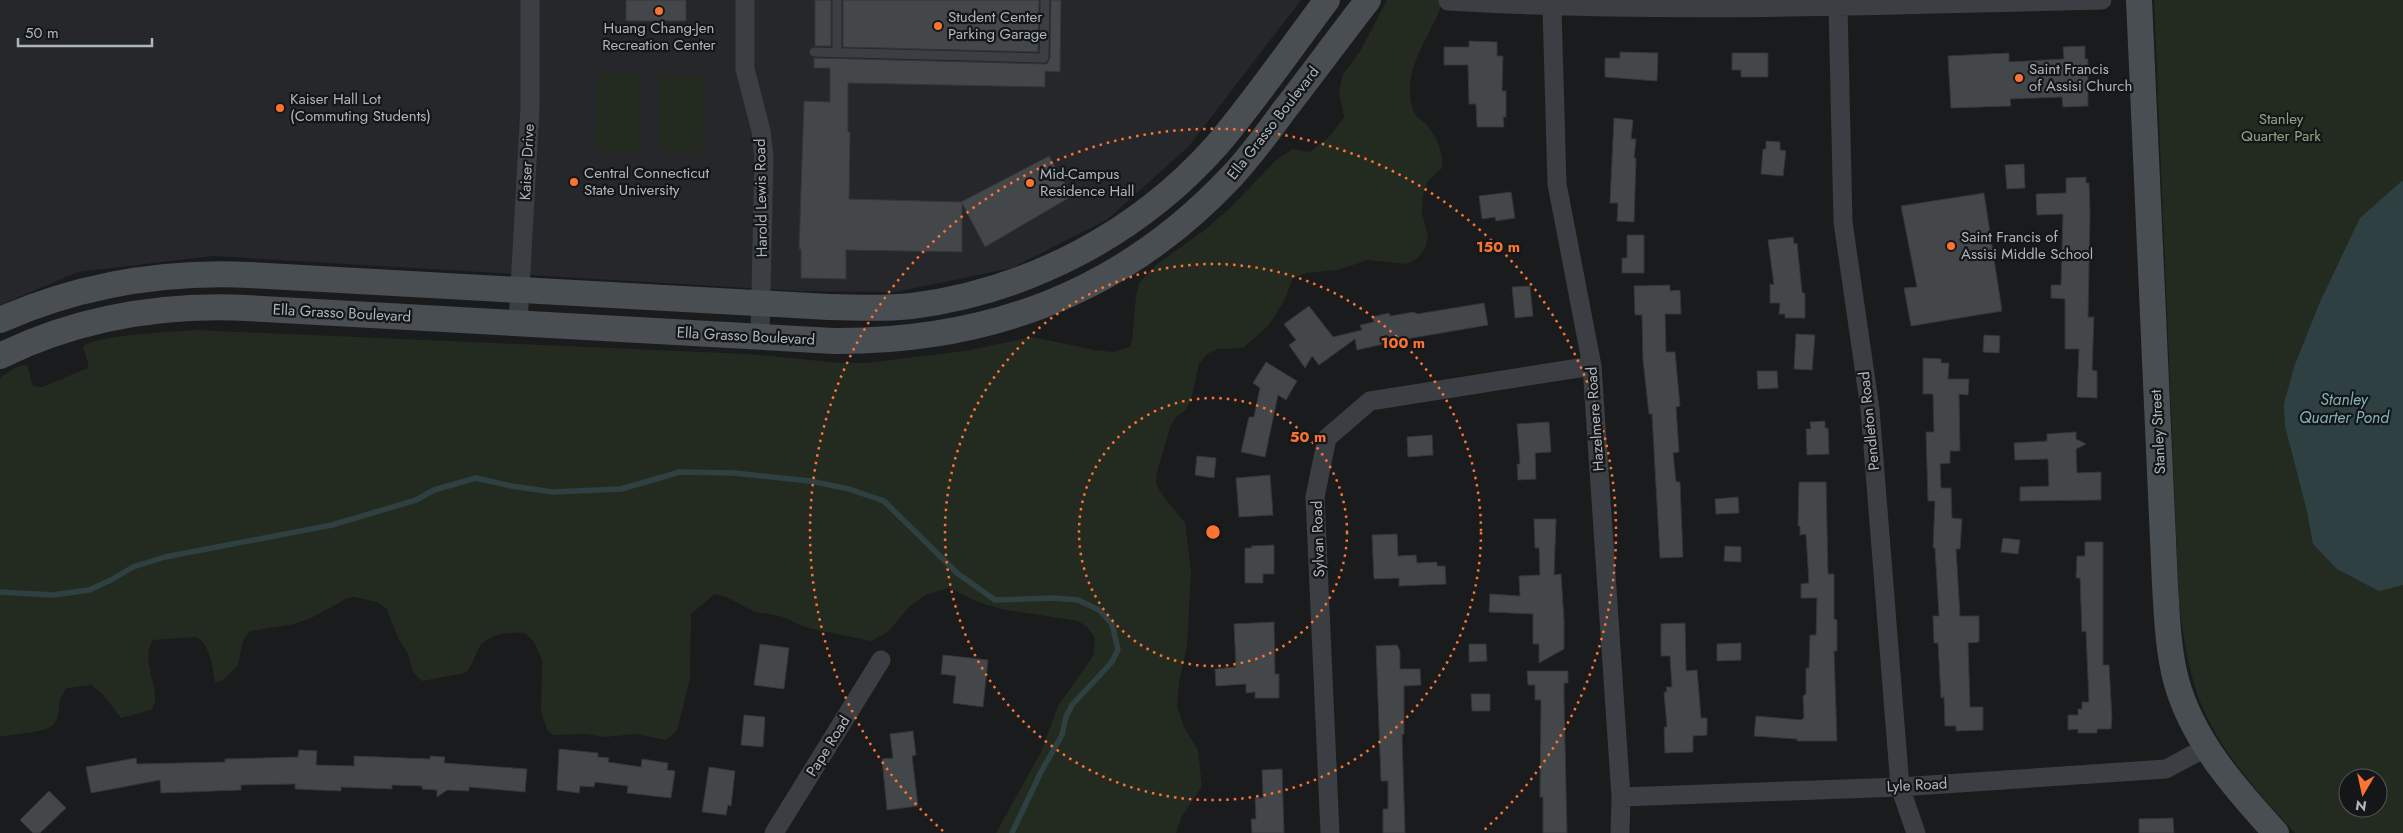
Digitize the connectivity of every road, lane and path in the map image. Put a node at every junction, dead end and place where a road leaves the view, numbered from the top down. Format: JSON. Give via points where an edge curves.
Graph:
{"nodes":[{"id":1,"x":530,"y":0,"type":"edge"},
{"id":2,"x":745,"y":0,"type":"edge"},
{"id":3,"x":837,"y":0,"type":"edge"},
{"id":4,"x":1045,"y":0,"type":"edge"},
{"id":5,"x":1327,"y":0,"type":"edge"},
{"id":6,"x":2102,"y":0,"type":"edge"},
{"id":7,"x":2139,"y":0,"type":"edge"},
{"id":8,"x":1365,"y":1,"type":"edge"},
{"id":9,"x":1448,"y":1,"type":"dead end"},
{"id":10,"x":1838,"y":6,"type":"junction"},
{"id":11,"x":1552,"y":8,"type":"junction"},
{"id":12,"x":814,"y":52,"type":"dead end"},
{"id":13,"x":837,"y":53,"type":"junction"},
{"id":14,"x":520,"y":290,"type":"junction"},
{"id":15,"x":761,"y":304,"type":"junction"},
{"id":16,"x":0,"y":320,"type":"edge"},
{"id":17,"x":518,"y":323,"type":"junction"},
{"id":18,"x":760,"y":337,"type":"junction"},
{"id":19,"x":0,"y":356,"type":"edge"},
{"id":20,"x":1592,"y":366,"type":"junction"},
{"id":21,"x":882,"y":660,"type":"dead end"},
{"id":22,"x":2207,"y":747,"type":"junction"},
{"id":23,"x":1900,"y":787,"type":"junction"},
{"id":24,"x":1621,"y":797,"type":"junction"},
{"id":25,"x":774,"y":833,"type":"edge"},
{"id":26,"x":1330,"y":833,"type":"edge"},
{"id":27,"x":1620,"y":833,"type":"edge"},
{"id":28,"x":1916,"y":833,"type":"edge"},
{"id":29,"x":2276,"y":833,"type":"edge"}],
"edges":[{"from":1,"to":14,"type":"street","name":"Kaiser Drive","via":[[530,108]]},
{"from":2,"to":15,"type":"street","name":"Harold Lewis Road","via":[[745,70],[761,131],[764,158]]},
{"from":3,"to":13,"type":"lane"},
{"from":4,"to":13,"type":"lane","via":[[1044,58]]},
{"from":5,"to":15,"type":"main road","name":"Ella Grasso Boulevard","via":[[1200,163],[1136,218],[1078,255],[1010,283],[921,305],[869,308]]},
{"from":6,"to":10,"type":"street"},
{"from":7,"to":22,"type":"main road","name":"Stanley Street","via":[[2168,634],[2180,694]]},
{"from":8,"to":18,"type":"main road","name":"Ella Grasso Boulevard","via":[[1232,177],[1169,234],[1106,276],[1017,316],[941,334],[858,341]]},
{"from":9,"to":11,"type":"street"},
{"from":10,"to":11,"type":"street"},
{"from":10,"to":23,"type":"street","name":"Pendleton Road","via":[[1843,222],[1870,409]]},
{"from":11,"to":20,"type":"street","name":"Hazelmere Road","via":[[1557,184]]},
{"from":12,"to":13,"type":"lane"},
{"from":14,"to":15,"type":"main road","name":"Ella Grasso Boulevard"},
{"from":14,"to":16,"type":"main road","name":"Ella Grasso Boulevard","via":[[191,274],[125,281],[83,290]]},
{"from":14,"to":17,"type":"street","name":"Kaiser Drive"},
{"from":15,"to":18,"type":"street","name":"Harold Lewis Road"},
{"from":17,"to":18,"type":"main road","name":"Ella Grasso Boulevard"},
{"from":17,"to":19,"type":"main road","name":"Ella Grasso Boulevard","via":[[180,307],[83,323],[48,334]]},
{"from":20,"to":24,"type":"street","name":"Hazelmere Road"},
{"from":20,"to":26,"type":"street","name":"Sylvan Road","via":[[1370,401],[1327,438],[1315,497]]},
{"from":21,"to":25,"type":"street","name":"Pape Road"},
{"from":22,"to":23,"type":"street","name":"Lyle Road","via":[[2166,769]]},
{"from":22,"to":29,"type":"main road","name":"Stanley Street","via":[[2239,791]]},
{"from":23,"to":24,"type":"street","name":"Lyle Road"},
{"from":23,"to":28,"type":"street","name":"Pendleton Road"},
{"from":24,"to":27,"type":"street","name":"Hazelmere Road"}]}
